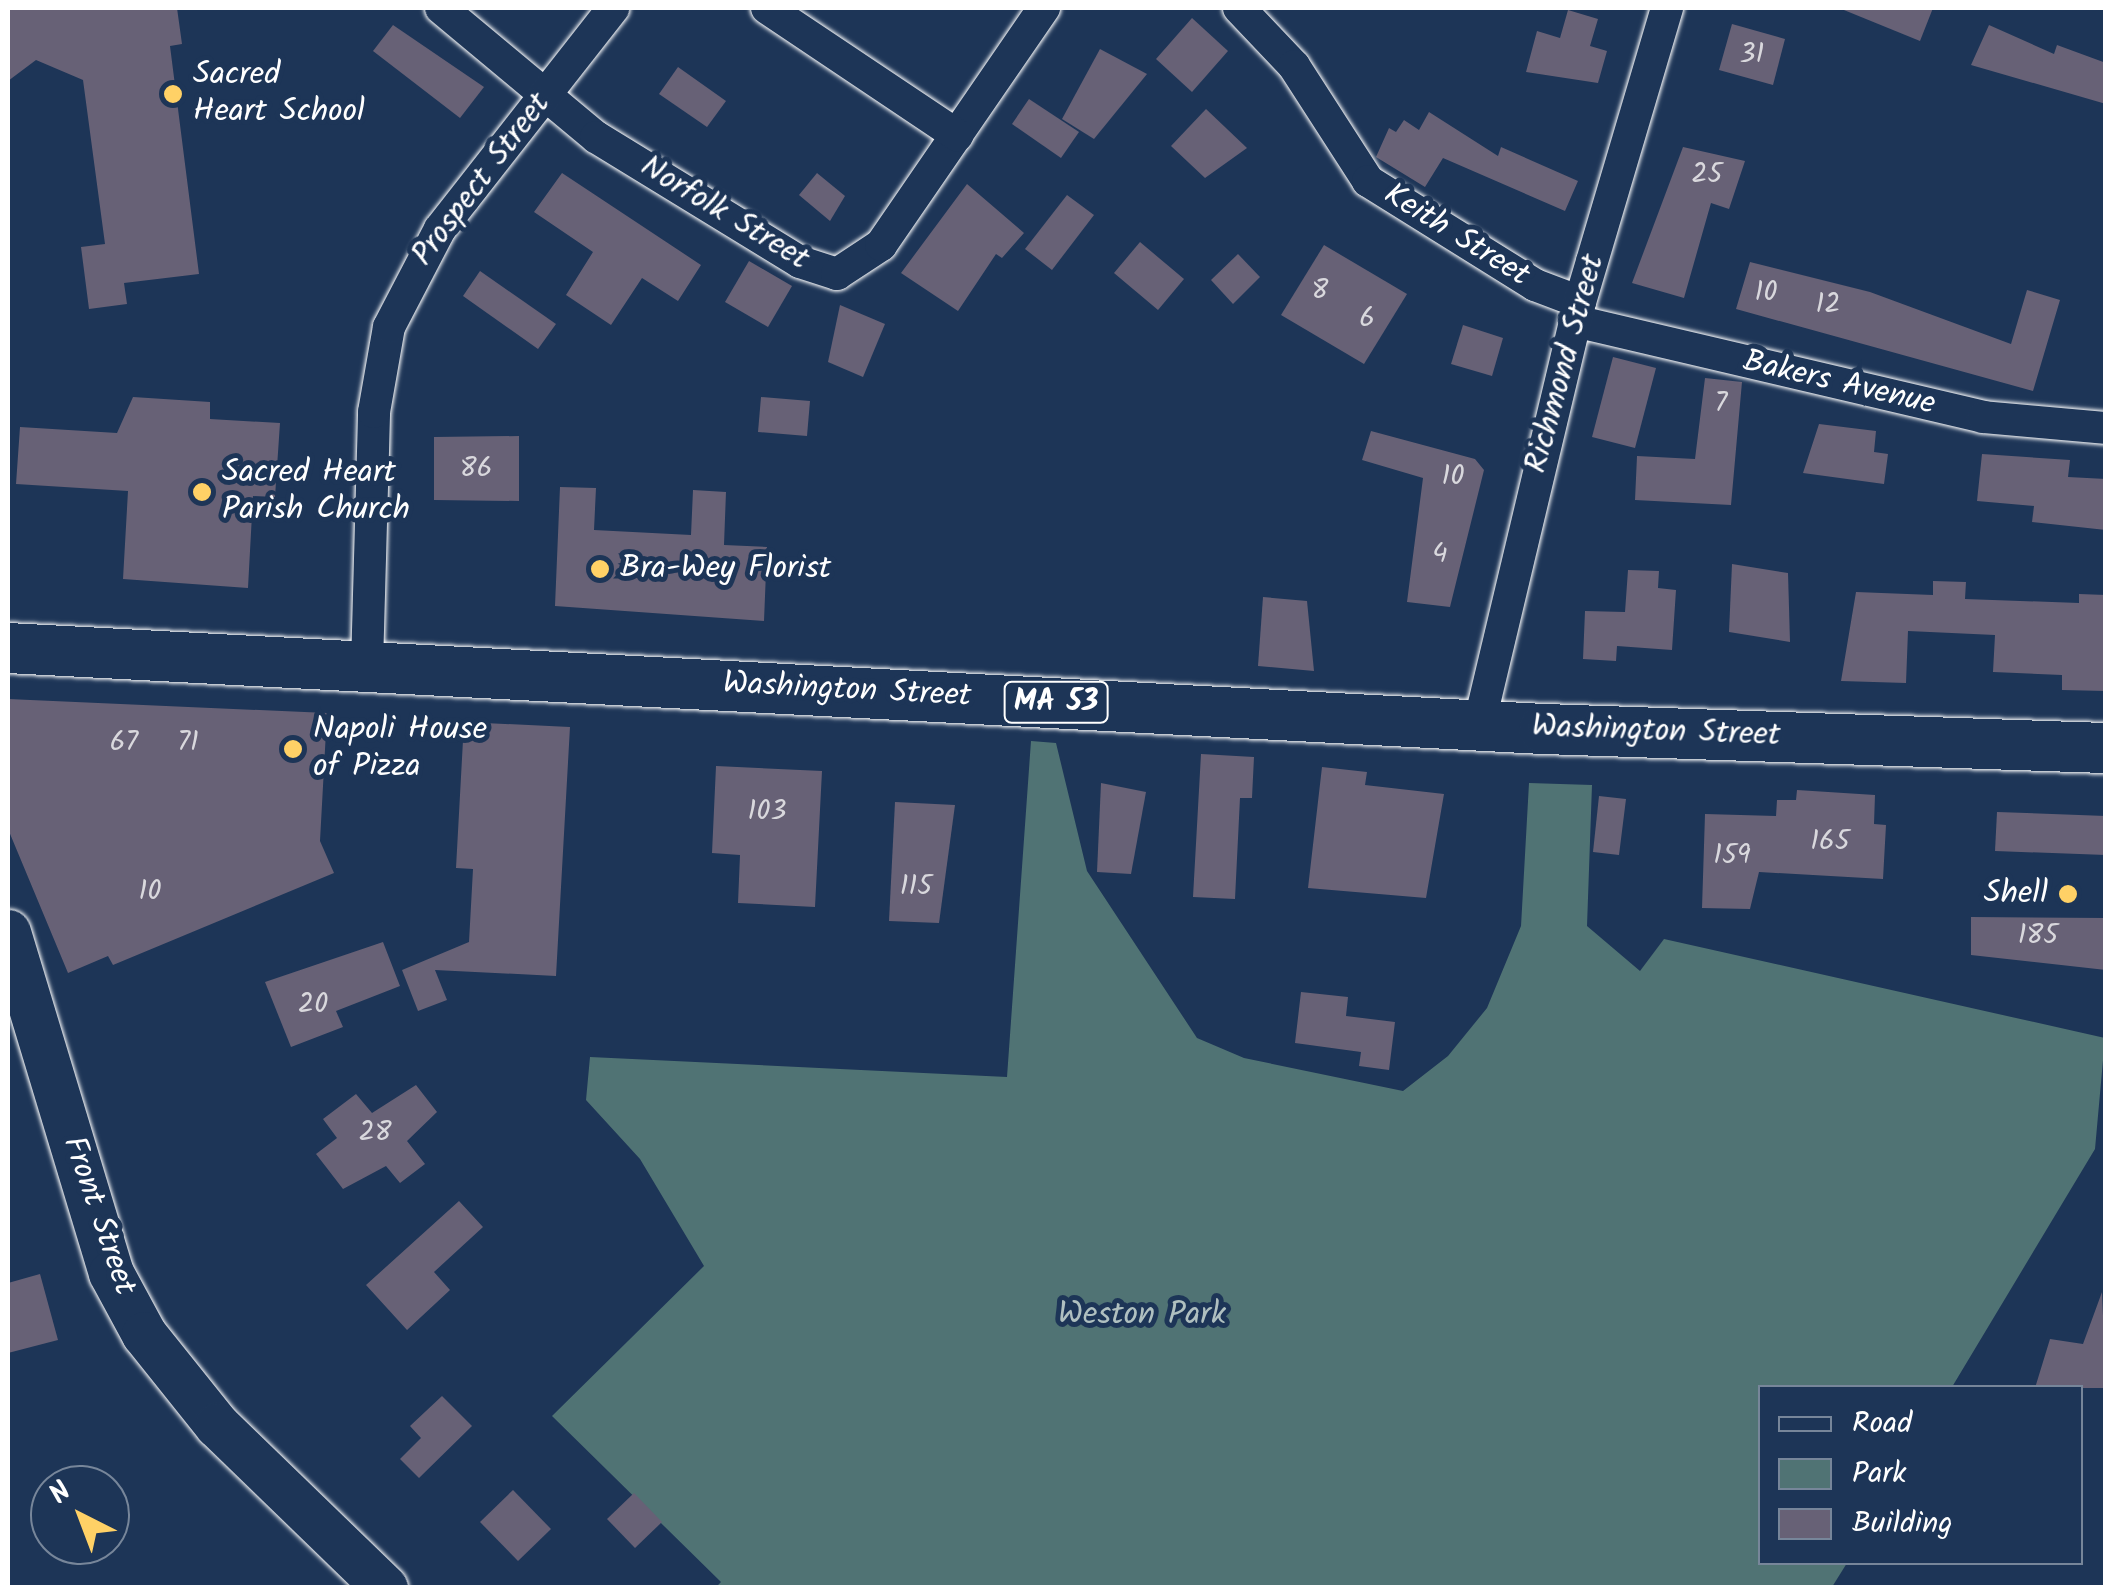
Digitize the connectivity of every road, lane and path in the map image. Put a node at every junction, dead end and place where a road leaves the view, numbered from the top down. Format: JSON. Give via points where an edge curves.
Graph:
{"nodes":[{"id":1,"x":442,"y":8,"type":"edge"},
{"id":2,"x":613,"y":8,"type":"edge"},
{"id":3,"x":767,"y":8,"type":"edge"},
{"id":4,"x":1044,"y":8,"type":"edge"},
{"id":5,"x":1239,"y":8,"type":"edge"},
{"id":6,"x":1667,"y":8,"type":"edge"},
{"id":7,"x":544,"y":98,"type":"junction"},
{"id":8,"x":957,"y":135,"type":"junction"},
{"id":9,"x":1578,"y":312,"type":"junction"},
{"id":10,"x":2106,"y":428,"type":"edge"},
{"id":11,"x":8,"y":648,"type":"edge"},
{"id":12,"x":367,"y":666,"type":"junction"},
{"id":13,"x":1479,"y":725,"type":"junction"},
{"id":14,"x":2106,"y":748,"type":"edge"},
{"id":15,"x":8,"y":932,"type":"edge"},
{"id":16,"x":385,"y":1588,"type":"edge"}],
"edges":[{"from":1,"to":7,"type":"street","name":"Norfolk Street"},
{"from":2,"to":7,"type":"street","name":"Prospect Street"},
{"from":3,"to":8,"type":"street"},
{"from":4,"to":8,"type":"street","name":"Norfolk Street"},
{"from":5,"to":9,"type":"street","name":"Keith Street","via":[[1294,66],[1368,181]]},
{"from":6,"to":9,"type":"street","name":"Richmond Street"},
{"from":7,"to":8,"type":"street","name":"Norfolk Street","via":[[825,273],[848,272],[872,255]]},
{"from":7,"to":12,"type":"street","name":"Prospect Street","via":[[440,228],[389,327],[374,412]]},
{"from":9,"to":10,"type":"street","name":"Bakers Avenue","via":[[1983,416]]},
{"from":9,"to":13,"type":"street","name":"Richmond Street"},
{"from":11,"to":12,"type":"main road","name":"Washington Street","number":"MA 53"},
{"from":12,"to":13,"type":"main road","name":"Washington Street","number":"MA 53"},
{"from":13,"to":14,"type":"main road","name":"Washington Street","number":"MA 53"},
{"from":15,"to":16,"type":"street","name":"Front Street","via":[[111,1273],[144,1334],[217,1424]]}]}
